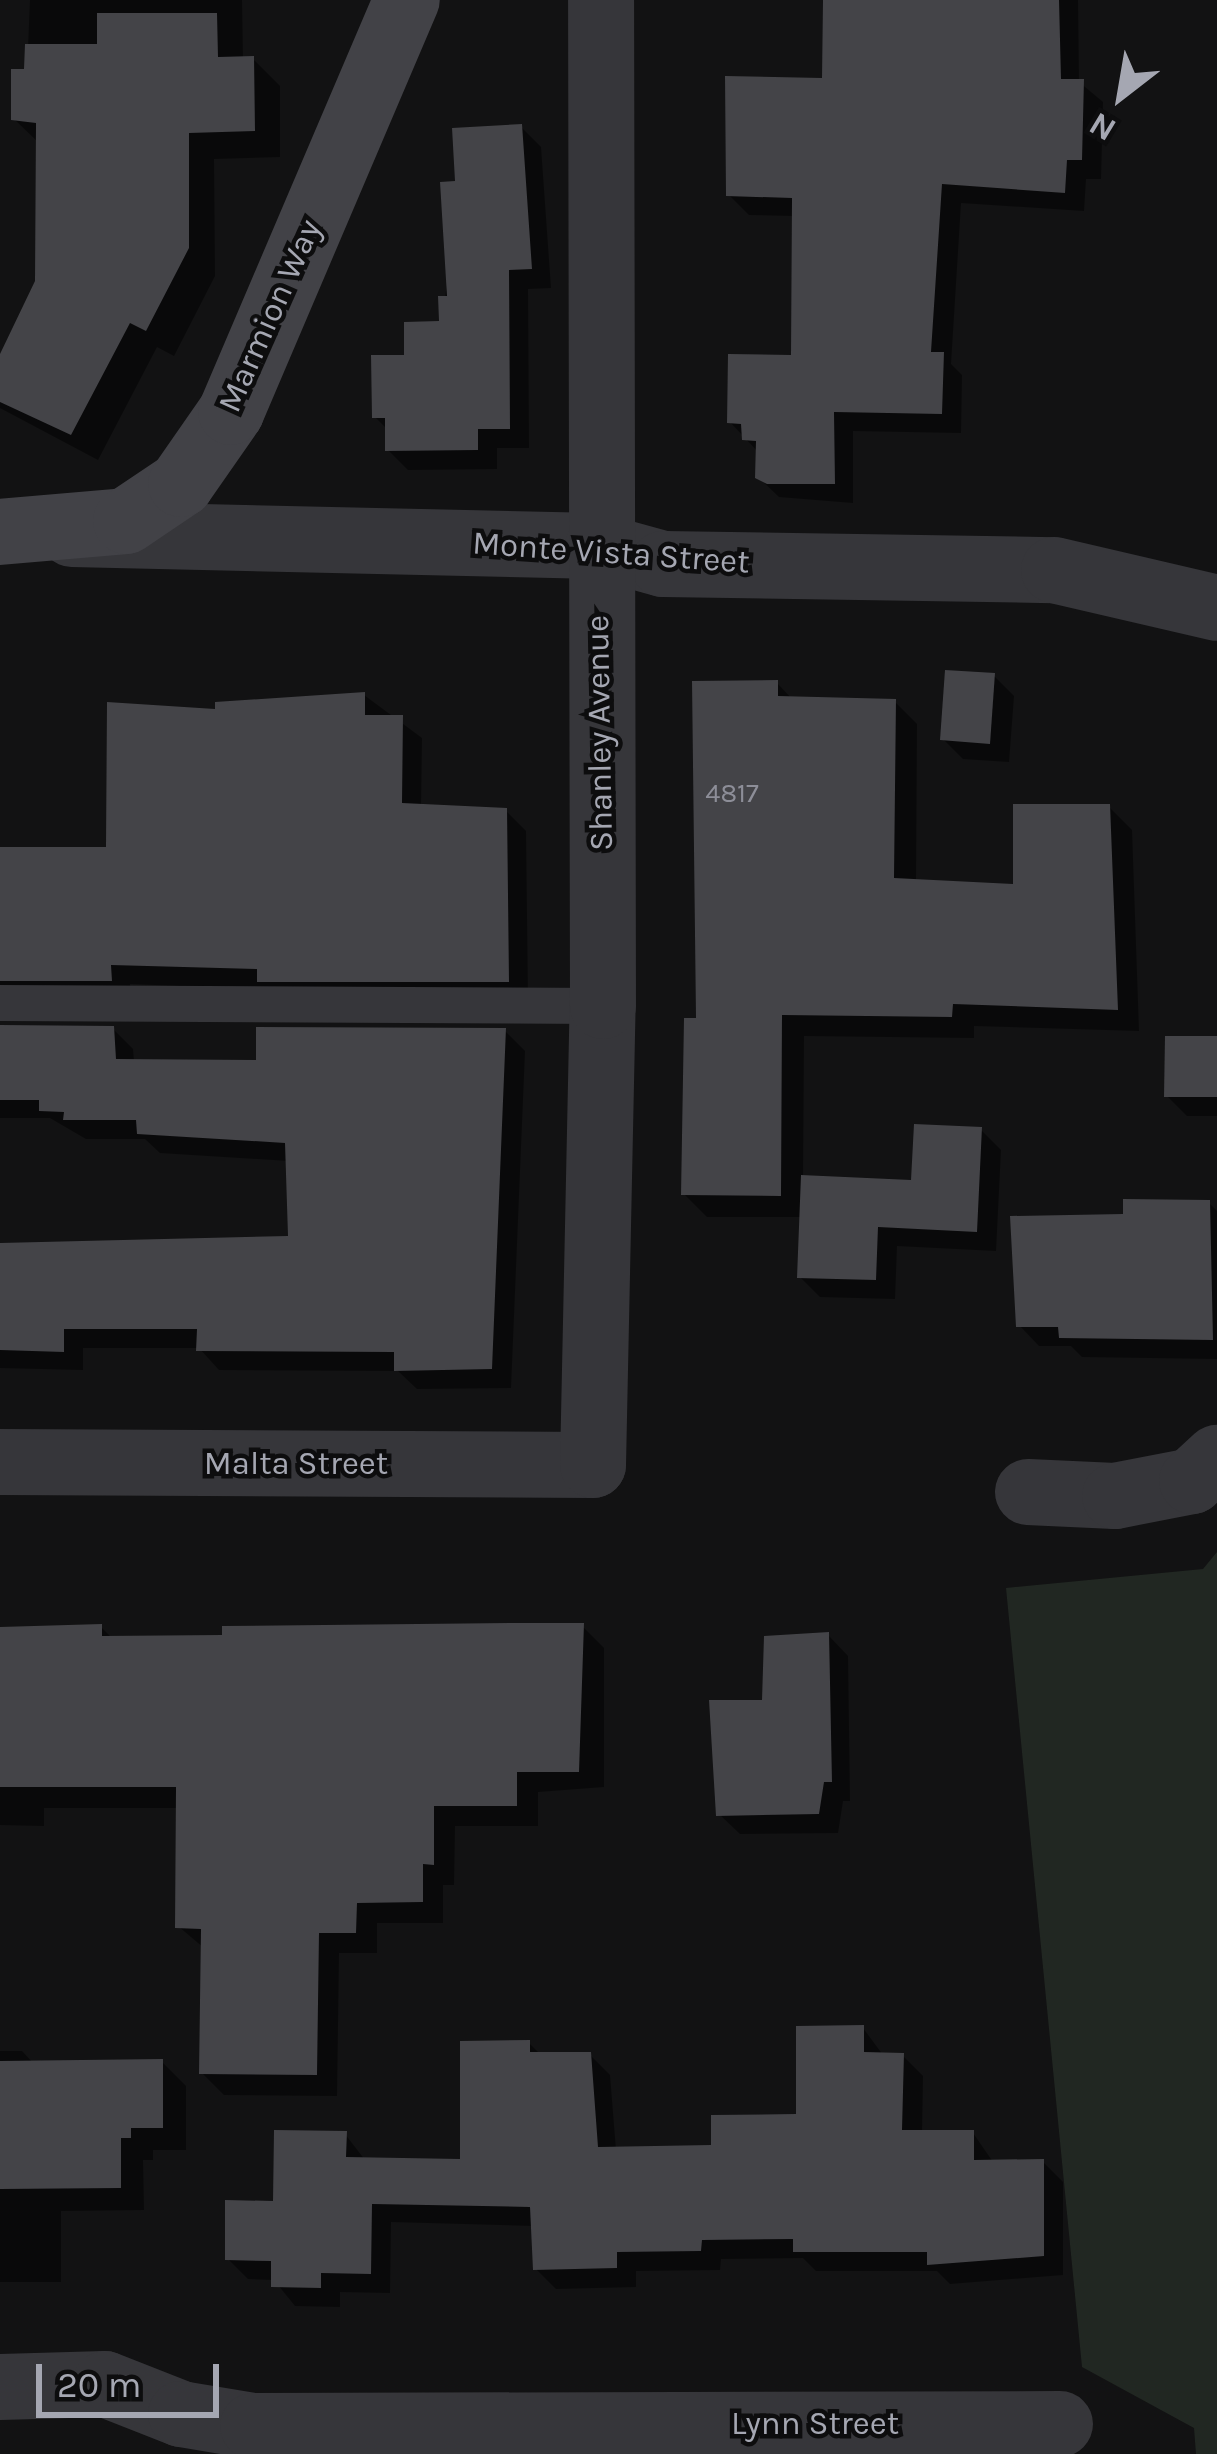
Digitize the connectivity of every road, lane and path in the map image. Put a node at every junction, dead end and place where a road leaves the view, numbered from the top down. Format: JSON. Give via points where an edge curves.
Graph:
{"nodes":[{"id":1,"x":407,"y":0,"type":"edge"},
{"id":2,"x":601,"y":0,"type":"edge"},
{"id":3,"x":19,"y":533,"type":"edge"},
{"id":4,"x":598,"y":546,"type":"junction"},
{"id":5,"x":1217,"y":608,"type":"edge"},
{"id":6,"x":0,"y":1004,"type":"edge"},
{"id":7,"x":603,"y":1006,"type":"junction"},
{"id":8,"x":1217,"y":1458,"type":"edge"},
{"id":9,"x":0,"y":1462,"type":"edge"},
{"id":10,"x":593,"y":1466,"type":"joint"},
{"id":11,"x":1028,"y":1492,"type":"dead end"},
{"id":12,"x":0,"y":2387,"type":"edge"},
{"id":13,"x":1060,"y":2424,"type":"dead end"}],
"edges":[{"from":1,"to":3,"type":"street","name":"Marmion Way","via":[[231,412],[181,484],[126,520]]},
{"from":2,"to":4,"type":"street","name":"Shanley Avenue"},
{"from":3,"to":4,"type":"street","name":"Monte Vista Street"},
{"from":4,"to":5,"type":"street","name":"Monte Vista Street","via":[[663,564],[1054,570]]},
{"from":4,"to":7,"type":"street","name":"Shanley Avenue"},
{"from":6,"to":7,"type":"lane"},
{"from":7,"to":10,"type":"street","name":"Shanley Avenue"},
{"from":8,"to":11,"type":"street","via":[[1192,1480],[1115,1496]]},
{"from":9,"to":10,"type":"street","name":"Malta Street"},
{"from":12,"to":13,"type":"street","name":"Lynn Street","via":[[105,2384],[181,2414],[253,2426]]}]}
